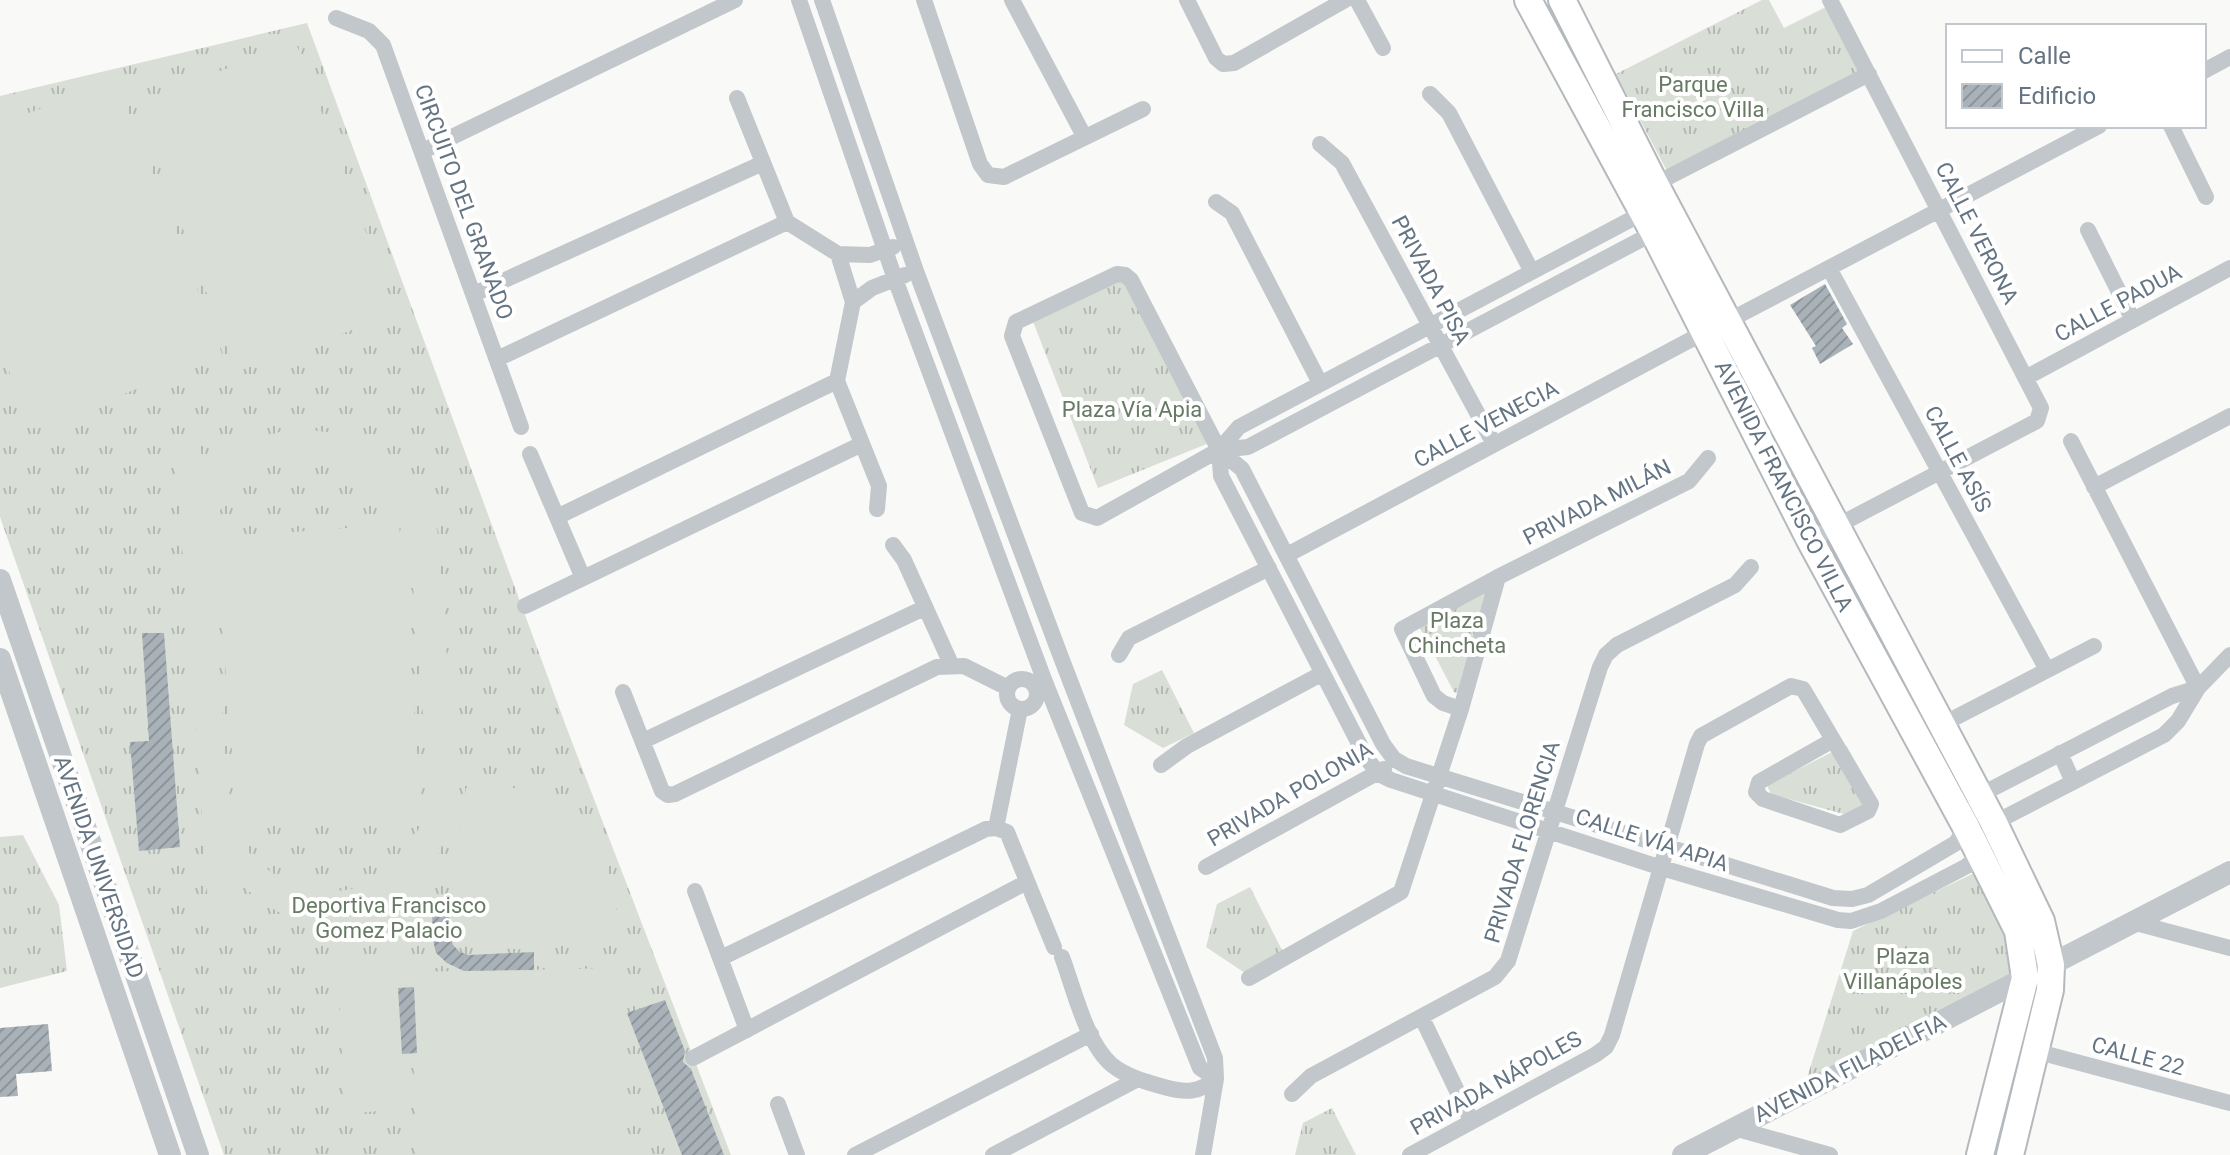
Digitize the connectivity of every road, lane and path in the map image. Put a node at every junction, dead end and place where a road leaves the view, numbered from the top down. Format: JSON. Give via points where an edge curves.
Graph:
{"nodes":[{"id":1,"x":735,"y":0,"type":"edge"},
{"id":2,"x":799,"y":0,"type":"edge"},
{"id":3,"x":822,"y":0,"type":"edge"},
{"id":4,"x":924,"y":0,"type":"edge"},
{"id":5,"x":1012,"y":0,"type":"edge"},
{"id":6,"x":1187,"y":0,"type":"edge"},
{"id":7,"x":1345,"y":0,"type":"edge"},
{"id":8,"x":1357,"y":0,"type":"edge"},
{"id":9,"x":1528,"y":0,"type":"edge"},
{"id":10,"x":1830,"y":0,"type":"edge"},
{"id":11,"x":1565,"y":6,"type":"edge"},
{"id":12,"x":336,"y":18,"type":"dead end"},
{"id":13,"x":1542,"y":26,"type":"junction"},
{"id":14,"x":1383,"y":48,"type":"dead end"},
{"id":15,"x":2230,"y":57,"type":"edge"},
{"id":16,"x":2206,"y":70,"type":"edge"},
{"id":17,"x":1869,"y":74,"type":"junction"},
{"id":18,"x":1430,"y":94,"type":"dead end"},
{"id":19,"x":737,"y":98,"type":"dead end"},
{"id":20,"x":1143,"y":109,"type":"dead end"},
{"id":21,"x":2095,"y":128,"type":"edge"},
{"id":22,"x":2172,"y":128,"type":"edge"},
{"id":23,"x":1084,"y":136,"type":"junction"},
{"id":24,"x":1320,"y":144,"type":"dead end"},
{"id":25,"x":423,"y":151,"type":"junction"},
{"id":26,"x":763,"y":163,"type":"junction"},
{"id":27,"x":1655,"y":184,"type":"junction"},
{"id":28,"x":2206,"y":197,"type":"dead end"},
{"id":29,"x":1216,"y":202,"type":"dead end"},
{"id":30,"x":1940,"y":210,"type":"junction"},
{"id":31,"x":787,"y":222,"type":"junction"},
{"id":32,"x":1658,"y":223,"type":"junction"},
{"id":33,"x":2088,"y":230,"type":"dead end"},
{"id":34,"x":905,"y":242,"type":"junction"},
{"id":35,"x":885,"y":250,"type":"junction"},
{"id":36,"x":838,"y":254,"type":"junction"},
{"id":37,"x":1829,"y":268,"type":"junction"},
{"id":38,"x":2230,"y":268,"type":"edge"},
{"id":39,"x":916,"y":271,"type":"junction"},
{"id":40,"x":1532,"y":272,"type":"junction"},
{"id":41,"x":895,"y":279,"type":"junction"},
{"id":42,"x":474,"y":294,"type":"junction"},
{"id":43,"x":853,"y":302,"type":"junction"},
{"id":44,"x":2133,"y":320,"type":"junction"},
{"id":45,"x":1430,"y":326,"type":"junction"},
{"id":46,"x":1716,"y":326,"type":"junction"},
{"id":47,"x":1441,"y":345,"type":"junction"},
{"id":48,"x":497,"y":359,"type":"junction"},
{"id":49,"x":2027,"y":377,"type":"junction"},
{"id":50,"x":837,"y":381,"type":"junction"},
{"id":51,"x":1320,"y":383,"type":"junction"},
{"id":52,"x":2230,"y":416,"type":"edge"},
{"id":53,"x":521,"y":427,"type":"dead end"},
{"id":54,"x":2071,"y":441,"type":"dead end"},
{"id":55,"x":862,"y":444,"type":"junction"},
{"id":56,"x":1494,"y":444,"type":"junction"},
{"id":57,"x":1219,"y":450,"type":"junction"},
{"id":58,"x":530,"y":454,"type":"dead end"},
{"id":59,"x":1708,"y":458,"type":"dead end"},
{"id":60,"x":1939,"y":471,"type":"junction"},
{"id":61,"x":2094,"y":487,"type":"junction"},
{"id":62,"x":877,"y":509,"type":"dead end"},
{"id":63,"x":557,"y":517,"type":"junction"},
{"id":64,"x":1835,"y":526,"type":"junction"},
{"id":65,"x":1810,"y":540,"type":"junction"},
{"id":66,"x":893,"y":545,"type":"dead end"},
{"id":67,"x":1287,"y":555,"type":"junction"},
{"id":68,"x":1751,"y":567,"type":"dead end"},
{"id":69,"x":1269,"y":568,"type":"junction"},
{"id":70,"x":1498,"y":577,"type":"junction"},
{"id":71,"x":583,"y":578,"type":"junction"},
{"id":72,"x":0,"y":580,"type":"edge"},
{"id":73,"x":525,"y":606,"type":"dead end"},
{"id":74,"x":924,"y":608,"type":"junction"},
{"id":75,"x":2094,"y":646,"type":"dead end"},
{"id":76,"x":1119,"y":655,"type":"dead end"},
{"id":77,"x":2230,"y":655,"type":"edge"},
{"id":78,"x":0,"y":659,"type":"edge"},
{"id":79,"x":951,"y":664,"type":"junction"},
{"id":80,"x":2047,"y":670,"type":"junction"},
{"id":81,"x":1067,"y":673,"type":"junction"},
{"id":82,"x":1323,"y":673,"type":"junction"},
{"id":83,"x":1040,"y":684,"type":"junction"},
{"id":84,"x":1008,"y":688,"type":"junction"},
{"id":85,"x":2198,"y":688,"type":"junction"},
{"id":86,"x":623,"y":692,"type":"dead end"},
{"id":87,"x":1020,"y":709,"type":"junction"},
{"id":88,"x":1461,"y":709,"type":"junction"},
{"id":89,"x":1941,"y":725,"type":"junction"},
{"id":90,"x":1833,"y":740,"type":"junction"},
{"id":91,"x":643,"y":741,"type":"junction"},
{"id":92,"x":2060,"y":753,"type":"junction"},
{"id":93,"x":1394,"y":759,"type":"junction"},
{"id":94,"x":1161,"y":765,"type":"dead end"},
{"id":95,"x":1379,"y":774,"type":"junction"},
{"id":96,"x":1439,"y":775,"type":"junction"},
{"id":97,"x":2073,"y":782,"type":"junction"},
{"id":98,"x":1435,"y":792,"type":"junction"},
{"id":99,"x":1980,"y":795,"type":"junction"},
{"id":100,"x":1554,"y":810,"type":"junction"},
{"id":101,"x":1994,"y":823,"type":"junction"},
{"id":102,"x":1966,"y":827,"type":"junction"},
{"id":103,"x":996,"y":828,"type":"junction"},
{"id":104,"x":1548,"y":830,"type":"junction"},
{"id":105,"x":1668,"y":847,"type":"junction"},
{"id":106,"x":1980,"y":854,"type":"junction"},
{"id":107,"x":1206,"y":867,"type":"dead end"},
{"id":108,"x":1662,"y":868,"type":"junction"},
{"id":109,"x":2230,"y":872,"type":"edge"},
{"id":110,"x":1027,"y":882,"type":"junction"},
{"id":111,"x":695,"y":891,"type":"dead end"},
{"id":112,"x":2132,"y":922,"type":"junction"},
{"id":113,"x":2230,"y":948,"type":"edge"},
{"id":114,"x":721,"y":958,"type":"junction"},
{"id":115,"x":2051,"y":965,"type":"junction"},
{"id":116,"x":1249,"y":978,"type":"dead end"},
{"id":117,"x":2025,"y":978,"type":"junction"},
{"id":118,"x":1422,"y":1018,"type":"junction"},
{"id":119,"x":747,"y":1030,"type":"junction"},
{"id":120,"x":1091,"y":1034,"type":"junction"},
{"id":121,"x":2035,"y":1051,"type":"junction"},
{"id":122,"x":693,"y":1058,"type":"dead end"},
{"id":123,"x":1138,"y":1079,"type":"junction"},
{"id":124,"x":1216,"y":1079,"type":"junction"},
{"id":125,"x":1292,"y":1094,"type":"dead end"},
{"id":126,"x":2230,"y":1103,"type":"edge"},
{"id":127,"x":778,"y":1104,"type":"dead end"},
{"id":128,"x":185,"y":1117,"type":"junction"},
{"id":129,"x":1471,"y":1120,"type":"junction"},
{"id":130,"x":161,"y":1126,"type":"junction"},
{"id":131,"x":1734,"y":1128,"type":"junction"},
{"id":132,"x":170,"y":1155,"type":"edge"},
{"id":133,"x":198,"y":1155,"type":"edge"},
{"id":134,"x":797,"y":1155,"type":"edge"},
{"id":135,"x":855,"y":1155,"type":"edge"},
{"id":136,"x":993,"y":1155,"type":"edge"},
{"id":137,"x":1203,"y":1155,"type":"edge"},
{"id":138,"x":1410,"y":1155,"type":"edge"},
{"id":139,"x":1683,"y":1155,"type":"edge"},
{"id":140,"x":1830,"y":1155,"type":"edge"},
{"id":141,"x":1980,"y":1155,"type":"edge"},
{"id":142,"x":2010,"y":1155,"type":"edge"}],
"edges":[{"from":1,"to":25,"type":"street"},
{"from":2,"to":35,"type":"street"},
{"from":3,"to":34,"type":"street"},
{"from":4,"to":23,"type":"street","via":[[988,175],[1004,177]]},
{"from":5,"to":23,"type":"street"},
{"from":6,"to":7,"type":"street","via":[[1223,64],[1234,63]]},
{"from":8,"to":14,"type":"street"},
{"from":9,"to":13,"type":"main road","name":"AVENIDA FRANCISCO VILLA"},
{"from":10,"to":17,"type":"street","name":"CALLE VERONA"},
{"from":11,"to":13,"type":"main road"},
{"from":11,"to":27,"type":"main road","name":"AVENIDA FRANCISCO VILLA"},
{"from":12,"to":25,"type":"street","name":"CIRCUITO DEL GRANADO","via":[[369,31],[383,45]]},
{"from":13,"to":32,"type":"main road","name":"AVENIDA FRANCISCO VILLA"},
{"from":15,"to":16,"type":"street"},
{"from":17,"to":27,"type":"street"},
{"from":17,"to":30,"type":"street","name":"CALLE VERONA"},
{"from":18,"to":40,"type":"street","via":[[1449,113]]},
{"from":19,"to":26,"type":"street"},
{"from":20,"to":23,"type":"street"},
{"from":21,"to":30,"type":"street","name":"CALLE VENECIA"},
{"from":22,"to":28,"type":"street"},
{"from":24,"to":45,"type":"street","name":"PRIVADA PISA","via":[[1342,163]]},
{"from":25,"to":42,"type":"street","name":"CIRCUITO DEL GRANADO"},
{"from":26,"to":31,"type":"street"},
{"from":26,"to":42,"type":"street"},
{"from":27,"to":32,"type":"main road","name":"AVENIDA FRANCISCO VILLA"},
{"from":29,"to":51,"type":"street","via":[[1232,213]]},
{"from":30,"to":37,"type":"street","name":"CALLE VENECIA"},
{"from":30,"to":49,"type":"street","name":"CALLE VERONA"},
{"from":31,"to":36,"type":"street"},
{"from":31,"to":48,"type":"street"},
{"from":32,"to":40,"type":"street"},
{"from":32,"to":46,"type":"main road","name":"AVENIDA FRANCISCO VILLA"},
{"from":32,"to":47,"type":"street"},
{"from":33,"to":44,"type":"street"},
{"from":34,"to":35,"type":"street"},
{"from":34,"to":39,"type":"street"},
{"from":35,"to":36,"type":"street"},
{"from":35,"to":41,"type":"street"},
{"from":36,"to":43,"type":"street"},
{"from":37,"to":46,"type":"street","name":"CALLE VENECIA"},
{"from":37,"to":60,"type":"street","name":"CALLE ASÍS"},
{"from":38,"to":44,"type":"street","name":"CALLE PADUA"},
{"from":39,"to":41,"type":"street"},
{"from":39,"to":81,"type":"street"},
{"from":40,"to":45,"type":"street"},
{"from":41,"to":43,"type":"street"},
{"from":41,"to":83,"type":"street"},
{"from":42,"to":48,"type":"street","name":"CIRCUITO DEL GRANADO"},
{"from":43,"to":50,"type":"street"},
{"from":44,"to":49,"type":"street","name":"CALLE PADUA"},
{"from":45,"to":47,"type":"street","name":"PRIVADA PISA"},
{"from":45,"to":51,"type":"street"},
{"from":46,"to":56,"type":"street","name":"CALLE VENECIA"},
{"from":46,"to":64,"type":"main road","name":"AVENIDA FRANCISCO VILLA"},
{"from":46,"to":65,"type":"main road","name":"AVENIDA FRANCISCO VILLA"},
{"from":47,"to":56,"type":"street","name":"PRIVADA PISA"},
{"from":47,"to":57,"type":"street","via":[[1248,447]]},
{"from":48,"to":53,"type":"street","name":"CIRCUITO DEL GRANADO"},
{"from":49,"to":60,"type":"street","name":"CALLE VERONA","via":[[2041,408],[2037,421]]},
{"from":50,"to":55,"type":"street"},
{"from":50,"to":63,"type":"street"},
{"from":51,"to":57,"type":"street","via":[[1239,427]]},
{"from":52,"to":61,"type":"street"},
{"from":54,"to":61,"type":"street"},
{"from":55,"to":62,"type":"street","via":[[879,486]]},
{"from":55,"to":71,"type":"street"},
{"from":56,"to":67,"type":"street","name":"CALLE VENECIA"},
{"from":57,"to":57,"type":"street","via":[[1125,275],[1117,274],[1016,322],[1012,336],[1088,517],[1097,518]]},
{"from":57,"to":67,"type":"street","via":[[1242,469]]},
{"from":57,"to":69,"type":"street","via":[[1221,476]]},
{"from":58,"to":63,"type":"street"},
{"from":59,"to":70,"type":"street","name":"PRIVADA MILÁN","via":[[1689,481]]},
{"from":60,"to":64,"type":"street"},
{"from":60,"to":80,"type":"street","name":"CALLE ASÍS"},
{"from":61,"to":85,"type":"street"},
{"from":63,"to":71,"type":"street"},
{"from":64,"to":65,"type":"street"},
{"from":64,"to":89,"type":"main road","name":"AVENIDA FRANCISCO VILLA"},
{"from":65,"to":102,"type":"main road","name":"AVENIDA FRANCISCO VILLA"},
{"from":66,"to":74,"type":"street"},
{"from":67,"to":93,"type":"street"},
{"from":68,"to":100,"type":"street","name":"PRIVADA FLORENCIA","via":[[1735,585],[1606,655]]},
{"from":69,"to":76,"type":"street","via":[[1129,638]]},
{"from":69,"to":82,"type":"street"},
{"from":70,"to":88,"type":"street"},
{"from":70,"to":88,"type":"street","name":"PRIVADA MILÁN","via":[[1402,629],[1434,696]]},
{"from":71,"to":73,"type":"street"},
{"from":72,"to":128,"type":"street","name":"AVENIDA UNIVERSIDAD"},
{"from":74,"to":79,"type":"street"},
{"from":74,"to":91,"type":"street"},
{"from":75,"to":80,"type":"street"},
{"from":77,"to":85,"type":"street"},
{"from":78,"to":130,"type":"street","name":"AVENIDA UNIVERSIDAD"},
{"from":79,"to":84,"type":"street"},
{"from":79,"to":91,"type":"street","via":[[675,794],[662,791]]},
{"from":80,"to":89,"type":"street"},
{"from":81,"to":83,"type":"street"},
{"from":81,"to":124,"type":"street","via":[[1215,1058]]},
{"from":82,"to":94,"type":"street"},
{"from":82,"to":95,"type":"street"},
{"from":83,"to":84,"type":"street","via":[[1021,679]]},
{"from":83,"to":87,"type":"street","via":[[1034,702]]},
{"from":83,"to":124,"type":"street","via":[[1200,1068]]},
{"from":84,"to":87,"type":"street","via":[[1007,699]]},
{"from":85,"to":92,"type":"street"},
{"from":85,"to":97,"type":"street","via":[[2164,735]]},
{"from":86,"to":91,"type":"street"},
{"from":87,"to":103,"type":"street"},
{"from":88,"to":96,"type":"street"},
{"from":89,"to":99,"type":"main road","name":"AVENIDA FRANCISCO VILLA"},
{"from":90,"to":90,"type":"street","via":[[1759,782],[1759,797],[1840,825],[1870,809]]},
{"from":90,"to":105,"type":"street","name":"PRIVADA NÁPOLES","via":[[1797,686],[1707,731],[1697,744]]},
{"from":92,"to":97,"type":"street"},
{"from":92,"to":99,"type":"street"},
{"from":93,"to":95,"type":"street","name":"PRIVADA POLONIA"},
{"from":93,"to":96,"type":"street","name":"CALLE VÍA APIA"},
{"from":95,"to":98,"type":"street","name":"CALLE VÍA APIA"},
{"from":95,"to":107,"type":"street","name":"PRIVADA POLONIA"},
{"from":96,"to":98,"type":"street"},
{"from":96,"to":100,"type":"street","name":"CALLE VÍA APIA"},
{"from":97,"to":101,"type":"street"},
{"from":98,"to":104,"type":"street","name":"CALLE VÍA APIA"},
{"from":98,"to":116,"type":"street","via":[[1401,892]]},
{"from":99,"to":101,"type":"main road","name":"AVENIDA FRANCISCO VILLA"},
{"from":99,"to":102,"type":"street","name":"CALLE VÍA APIA"},
{"from":100,"to":104,"type":"street","name":"PRIVADA FLORENCIA"},
{"from":100,"to":105,"type":"street","name":"CALLE VÍA APIA"},
{"from":101,"to":106,"type":"street"},
{"from":101,"to":115,"type":"main road","name":"AVENIDA FRANCISCO VILLA","via":[[2041,921]]},
{"from":102,"to":105,"type":"street","name":"CALLE VÍA APIA","via":[[1956,843],[1868,895],[1852,899],[1833,898]]},
{"from":102,"to":106,"type":"main road","name":"AVENIDA FRANCISCO VILLA"},
{"from":103,"to":110,"type":"street","via":[[1007,832]]},
{"from":103,"to":114,"type":"street"},
{"from":104,"to":108,"type":"street","name":"CALLE VÍA APIA"},
{"from":104,"to":118,"type":"street","name":"PRIVADA FLORENCIA","via":[[1502,971]]},
{"from":105,"to":108,"type":"street","name":"PRIVADA NÁPOLES"},
{"from":106,"to":108,"type":"street","name":"CALLE VÍA APIA","via":[[1881,911],[1851,921]]},
{"from":106,"to":117,"type":"main road","name":"AVENIDA FRANCISCO VILLA","via":[[2018,931]]},
{"from":108,"to":129,"type":"street","name":"PRIVADA NÁPOLES","via":[[1606,1047]]},
{"from":109,"to":112,"type":"street","name":"AVENIDA FILADELFIA"},
{"from":110,"to":119,"type":"street"},
{"from":110,"to":120,"type":"street"},
{"from":111,"to":114,"type":"street"},
{"from":112,"to":113,"type":"street"},
{"from":112,"to":115,"type":"street","name":"AVENIDA FILADELFIA"},
{"from":114,"to":119,"type":"street"},
{"from":115,"to":117,"type":"street","name":"AVENIDA FILADELFIA"},
{"from":115,"to":121,"type":"main road","name":"AVENIDA FRANCISCO VILLA"},
{"from":117,"to":131,"type":"street","name":"AVENIDA FILADELFIA"},
{"from":117,"to":141,"type":"main road"},
{"from":118,"to":125,"type":"street","name":"PRIVADA FLORENCIA","via":[[1311,1076]]},
{"from":118,"to":129,"type":"street"},
{"from":119,"to":122,"type":"street"},
{"from":120,"to":123,"type":"street","via":[[1114,1067]]},
{"from":120,"to":135,"type":"street"},
{"from":121,"to":126,"type":"street","name":"CALLE 22"},
{"from":121,"to":142,"type":"main road","name":"AVENIDA FRANCISCO VILLA"},
{"from":123,"to":124,"type":"street","via":[[1186,1092],[1206,1088]]},
{"from":123,"to":136,"type":"street"},
{"from":124,"to":137,"type":"street"},
{"from":127,"to":134,"type":"street"},
{"from":128,"to":130,"type":"street"},
{"from":128,"to":133,"type":"street","name":"AVENIDA UNIVERSIDAD"},
{"from":129,"to":138,"type":"street","name":"PRIVADA NÁPOLES"},
{"from":130,"to":132,"type":"street","name":"AVENIDA UNIVERSIDAD"},
{"from":131,"to":139,"type":"street","name":"AVENIDA FILADELFIA"},
{"from":131,"to":140,"type":"street"}]}
